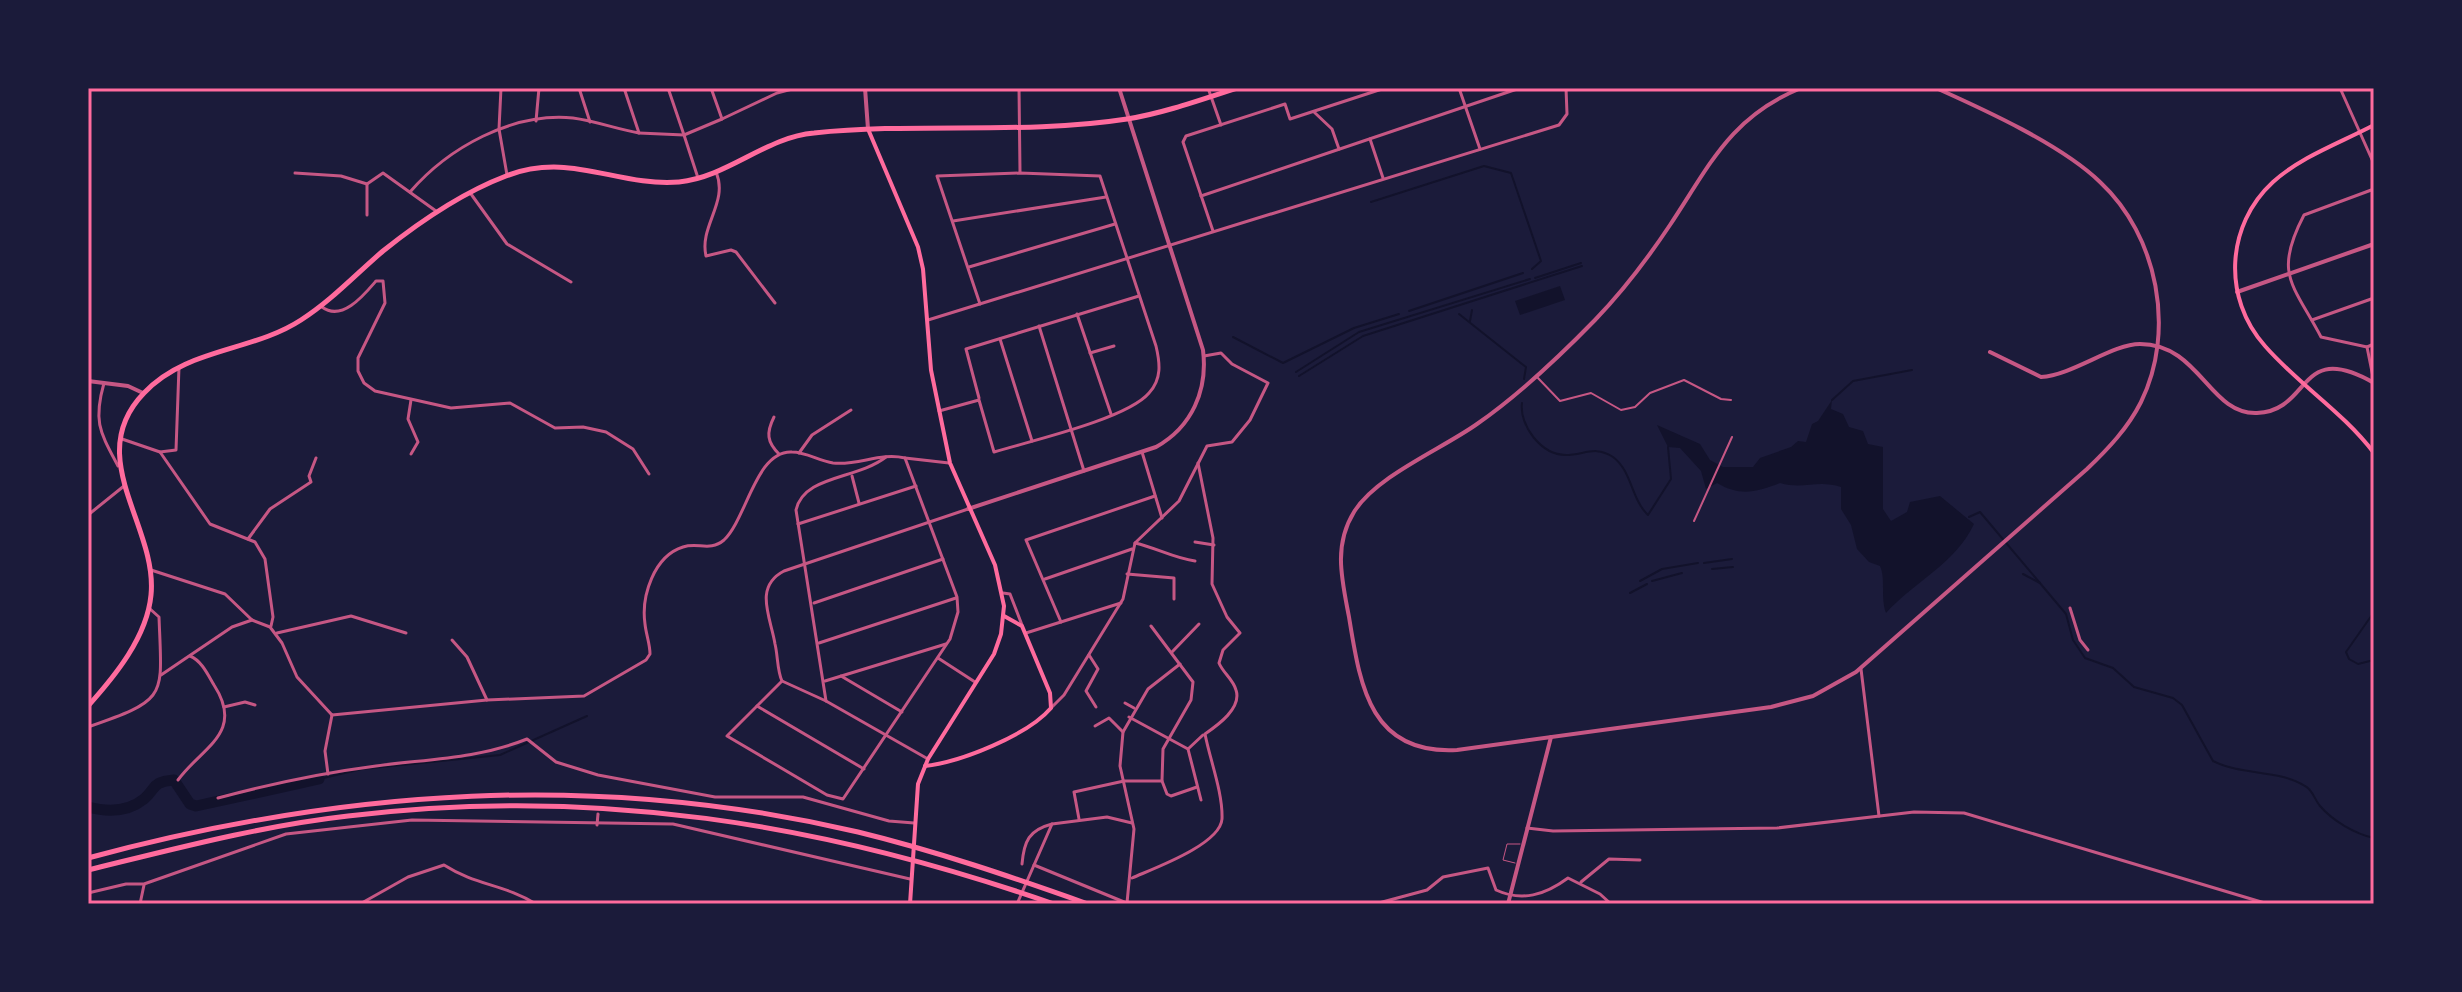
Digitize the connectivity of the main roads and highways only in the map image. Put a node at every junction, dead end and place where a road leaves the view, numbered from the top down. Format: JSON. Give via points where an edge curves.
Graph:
{"nodes":[{"id":1,"x":1237,"y":88,"type":"edge"},
{"id":2,"x":2374,"y":125,"type":"edge"},
{"id":3,"x":868,"y":129,"type":"junction"},
{"id":4,"x":2374,"y":453,"type":"edge"},
{"id":5,"x":1004,"y":616,"type":"junction"},
{"id":6,"x":88,"y":706,"type":"edge"},
{"id":7,"x":925,"y":766,"type":"junction"},
{"id":8,"x":88,"y":858,"type":"edge"},
{"id":9,"x":88,"y":870,"type":"edge"},
{"id":10,"x":910,"y":904,"type":"edge"},
{"id":11,"x":1054,"y":904,"type":"edge"},
{"id":12,"x":1088,"y":904,"type":"edge"}],
"edges":[{"from":1,"to":3,"type":"main road","via":[[1129,119]]},
{"from":2,"to":4,"type":"main road","via":[[2292,167],[2259,197],[2237,243],[2234,276],[2246,317],[2262,343]]},
{"from":3,"to":5,"type":"main road","via":[[918,247],[950,463],[995,565]]},
{"from":3,"to":6,"type":"main road","via":[[799,135],[698,178],[652,181],[566,165],[507,175],[384,251],[320,306],[268,336],[179,366],[143,393],[122,439],[118,466],[151,570],[149,608],[129,652]]},
{"from":5,"to":7,"type":"main road","via":[[998,644]]},
{"from":5,"to":7,"type":"main road","via":[[1026,633],[1051,708],[1035,724],[1004,739]]},
{"from":7,"to":10,"type":"main road","via":[[918,784]]},
{"from":8,"to":12,"type":"main road","via":[[339,805],[478,794],[602,796],[763,813],[856,832]]},
{"from":9,"to":11,"type":"main road","via":[[345,816],[455,806],[606,807],[708,817],[844,841]]}]}
